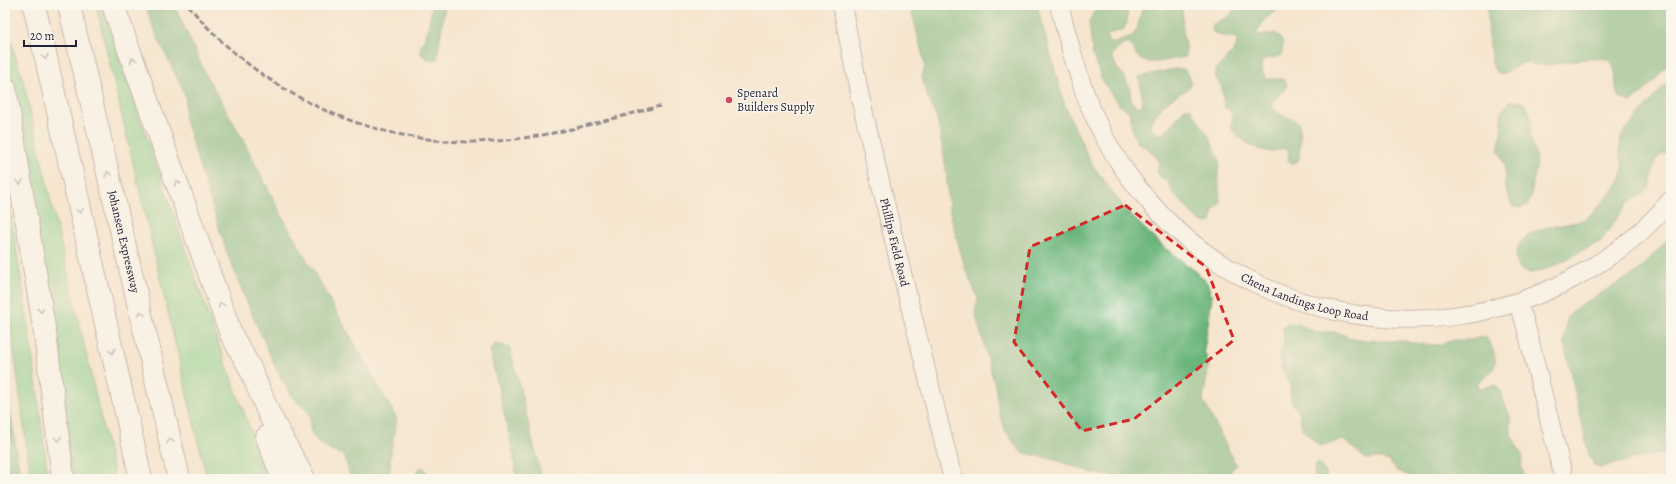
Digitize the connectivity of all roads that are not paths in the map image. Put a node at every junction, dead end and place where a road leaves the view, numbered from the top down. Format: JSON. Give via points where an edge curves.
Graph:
{"nodes":[{"id":1,"x":34,"y":5,"type":"edge"},
{"id":2,"x":69,"y":5,"type":"edge"},
{"id":3,"x":113,"y":5,"type":"edge"},
{"id":4,"x":842,"y":5,"type":"edge"},
{"id":5,"x":1060,"y":5,"type":"edge"},
{"id":6,"x":5,"y":88,"type":"edge"},
{"id":7,"x":1671,"y":200,"type":"edge"},
{"id":8,"x":1517,"y":303,"type":"junction"},
{"id":9,"x":231,"y":334,"type":"junction"},
{"id":10,"x":63,"y":479,"type":"edge"},
{"id":11,"x":141,"y":479,"type":"edge"},
{"id":12,"x":179,"y":479,"type":"edge"},
{"id":13,"x":283,"y":479,"type":"edge"},
{"id":14,"x":304,"y":479,"type":"edge"},
{"id":15,"x":953,"y":479,"type":"edge"},
{"id":16,"x":1564,"y":479,"type":"edge"}],
"edges":[{"from":1,"to":11,"type":"highway","one_way":true},
{"from":12,"to":2,"type":"highway","name":"Johansen Expressway","one_way":true},
{"from":9,"to":3,"type":"highway","one_way":true},
{"from":4,"to":15,"type":"street","name":"Phillips Field Road","via":[[860,97]]},
{"from":5,"to":8,"type":"street","name":"Chena Landings Loop Road","via":[[1082,90],[1107,143],[1152,205],[1170,224],[1214,259],[1244,278],[1280,294],[1308,304],[1358,315],[1393,319],[1459,316]]},
{"from":6,"to":10,"type":"highway","one_way":true,"via":[[45,333]]},
{"from":7,"to":8,"type":"street","name":"Chena Landings Loop Road","via":[[1644,228],[1605,259],[1584,273]]},
{"from":8,"to":16,"type":"street","via":[[1524,320]]},
{"from":9,"to":13,"type":"highway","via":[[242,373]]},
{"from":9,"to":14,"type":"highway","via":[[250,368],[269,414]]}]}
